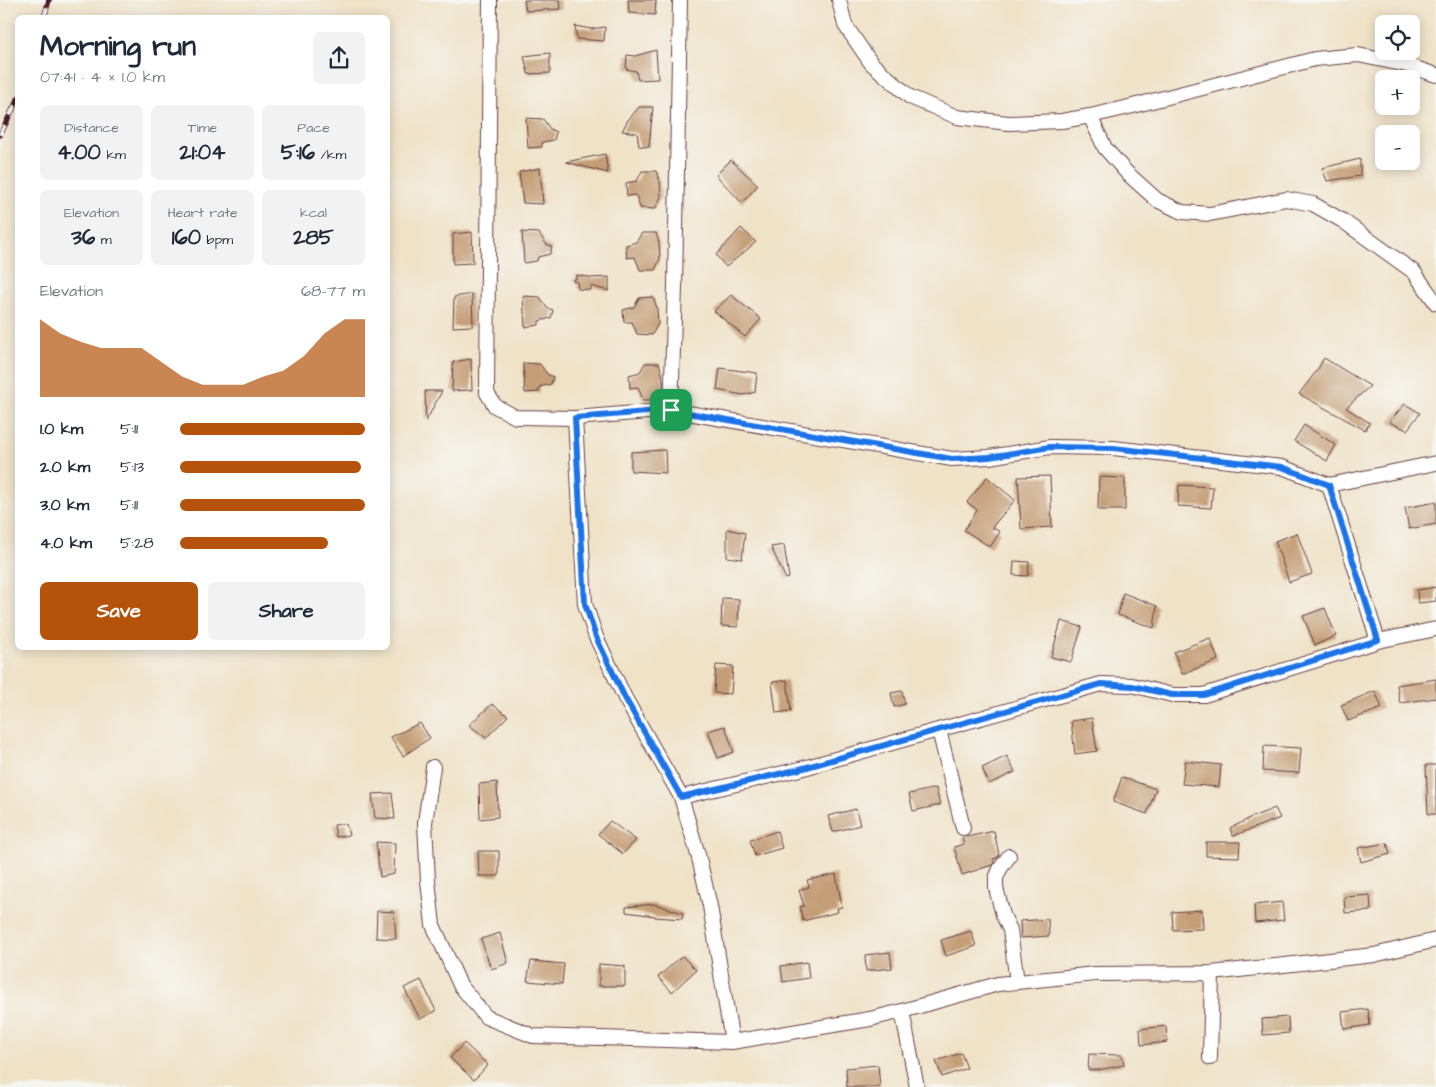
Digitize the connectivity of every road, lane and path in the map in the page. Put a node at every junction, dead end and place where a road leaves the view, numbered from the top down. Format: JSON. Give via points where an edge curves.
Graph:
{"nodes":[{"id":1,"x":490,"y":0,"type":"edge"},
{"id":2,"x":680,"y":0,"type":"edge"},
{"id":3,"x":838,"y":0,"type":"edge"},
{"id":4,"x":1436,"y":75,"type":"edge"},
{"id":5,"x":1090,"y":116,"type":"junction"},
{"id":6,"x":1436,"y":303,"type":"edge"},
{"id":7,"x":671,"y":410,"type":"junction"},
{"id":8,"x":575,"y":418,"type":"junction"},
{"id":9,"x":1436,"y":464,"type":"edge"},
{"id":10,"x":1329,"y":485,"type":"junction"},
{"id":11,"x":1436,"y":628,"type":"edge"},
{"id":12,"x":1378,"y":640,"type":"junction"},
{"id":13,"x":939,"y":730,"type":"junction"},
{"id":14,"x":433,"y":767,"type":"dead end"},
{"id":15,"x":681,"y":797,"type":"junction"},
{"id":16,"x":963,"y":828,"type":"dead end"},
{"id":17,"x":1009,"y":856,"type":"dead end"},
{"id":18,"x":1436,"y":940,"type":"edge"},
{"id":19,"x":1212,"y":973,"type":"junction"},
{"id":20,"x":1017,"y":982,"type":"junction"},
{"id":21,"x":902,"y":1011,"type":"junction"},
{"id":22,"x":732,"y":1042,"type":"junction"},
{"id":23,"x":1210,"y":1058,"type":"dead end"},
{"id":24,"x":916,"y":1087,"type":"edge"}],
"edges":[{"from":1,"to":8,"type":"street","via":[[487,393],[495,406],[516,417]]},
{"from":2,"to":7,"type":"street"},
{"from":3,"to":5,"type":"street","via":[[845,25],[871,63],[910,97],[957,117],[1008,123],[1062,121]]},
{"from":4,"to":5,"type":"street","via":[[1358,55],[1315,59]]},
{"from":5,"to":6,"type":"street","via":[[1105,148],[1156,200],[1182,212],[1210,214],[1286,199],[1314,204],[1414,272]]},
{"from":7,"to":8,"type":"street"},
{"from":7,"to":10,"type":"street","via":[[952,459],[989,457],[1050,447],[1113,448],[1282,467]]},
{"from":8,"to":15,"type":"street","via":[[585,604],[596,637],[625,698]]},
{"from":9,"to":10,"type":"street"},
{"from":10,"to":12,"type":"street"},
{"from":11,"to":12,"type":"street"},
{"from":12,"to":13,"type":"street","via":[[1204,695],[1172,695],[1132,686],[1101,684]]},
{"from":13,"to":15,"type":"street","via":[[800,769]]},
{"from":13,"to":16,"type":"street"},
{"from":14,"to":22,"type":"street","via":[[425,823],[433,925],[460,985],[486,1018],[533,1036]]},
{"from":15,"to":22,"type":"street","via":[[710,906]]},
{"from":17,"to":20,"type":"street","via":[[996,878],[996,888],[1010,930]]},
{"from":18,"to":19,"type":"street","via":[[1374,955]]},
{"from":19,"to":20,"type":"street","via":[[1094,974]]},
{"from":19,"to":23,"type":"street"},
{"from":20,"to":21,"type":"street","via":[[998,984]]},
{"from":21,"to":22,"type":"street"},
{"from":21,"to":24,"type":"street"}]}
